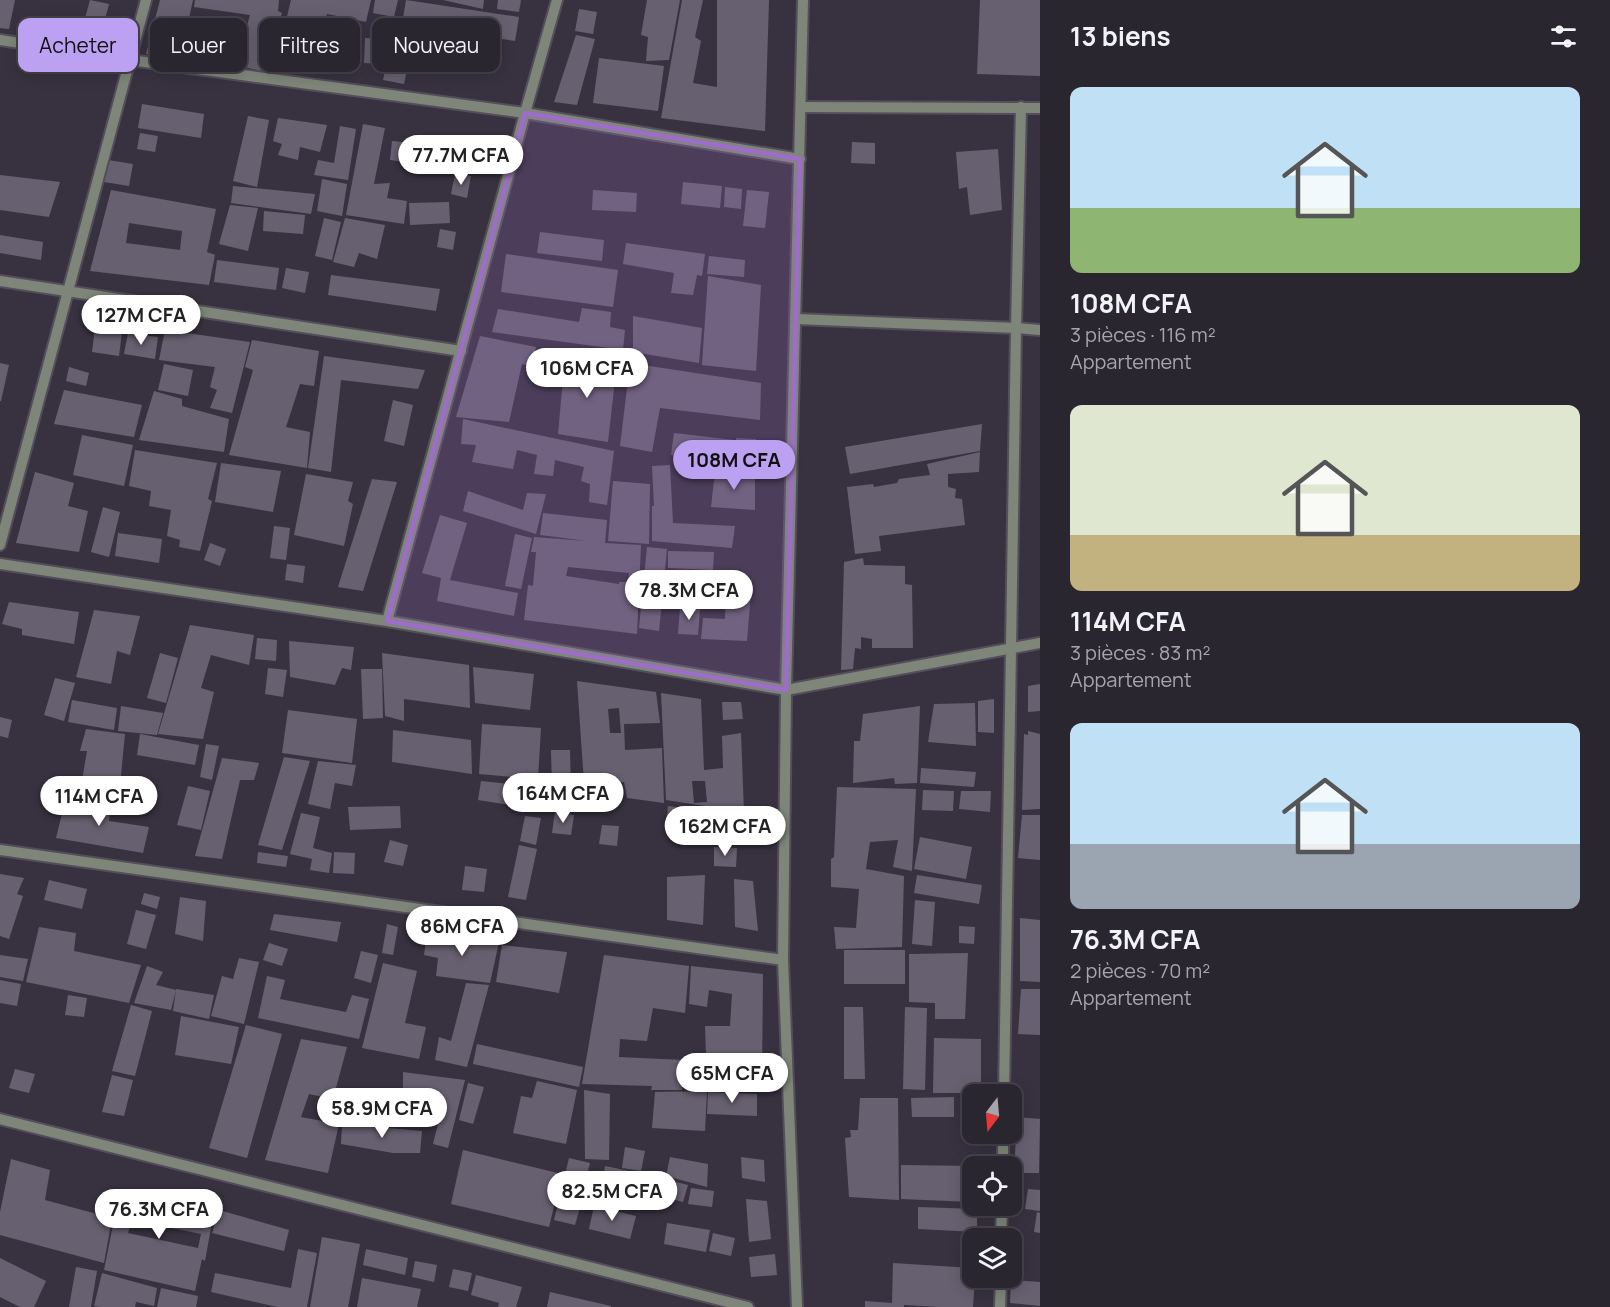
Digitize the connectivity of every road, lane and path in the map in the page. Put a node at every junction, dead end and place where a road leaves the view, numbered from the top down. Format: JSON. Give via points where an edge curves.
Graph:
{"nodes":[{"id":1,"x":146,"y":0,"type":"edge"},
{"id":2,"x":557,"y":0,"type":"edge"},
{"id":3,"x":803,"y":0,"type":"edge"},
{"id":4,"x":138,"y":30,"type":"edge"},
{"id":5,"x":0,"y":40,"type":"edge"},
{"id":6,"x":18,"y":43,"type":"edge"},
{"id":7,"x":138,"y":61,"type":"edge"},
{"id":8,"x":127,"y":72,"type":"edge"},
{"id":9,"x":801,"y":107,"type":"junction"},
{"id":10,"x":1021,"y":107,"type":"junction"},
{"id":11,"x":1040,"y":108,"type":"edge"},
{"id":12,"x":525,"y":113,"type":"junction"},
{"id":13,"x":800,"y":159,"type":"junction"},
{"id":14,"x":0,"y":281,"type":"edge"},
{"id":15,"x":69,"y":291,"type":"junction"},
{"id":16,"x":796,"y":320,"type":"junction"},
{"id":17,"x":1016,"y":328,"type":"junction"},
{"id":18,"x":1040,"y":330,"type":"edge"},
{"id":19,"x":460,"y":351,"type":"junction"},
{"id":20,"x":0,"y":545,"type":"edge"},
{"id":21,"x":0,"y":564,"type":"edge"},
{"id":22,"x":387,"y":621,"type":"junction"},
{"id":23,"x":1040,"y":643,"type":"edge"},
{"id":24,"x":1011,"y":648,"type":"junction"},
{"id":25,"x":786,"y":690,"type":"junction"},
{"id":26,"x":0,"y":850,"type":"edge"},
{"id":27,"x":783,"y":960,"type":"junction"},
{"id":28,"x":1004,"y":1084,"type":"edge"},
{"id":29,"x":0,"y":1119,"type":"edge"},
{"id":30,"x":1001,"y":1288,"type":"edge"},
{"id":31,"x":748,"y":1307,"type":"edge"},
{"id":32,"x":797,"y":1307,"type":"edge"},
{"id":33,"x":1000,"y":1307,"type":"edge"}],
"edges":[{"from":1,"to":4,"type":"street"},
{"from":2,"to":12,"type":"street"},
{"from":3,"to":9,"type":"street"},
{"from":5,"to":6,"type":"street"},
{"from":7,"to":12,"type":"street"},
{"from":8,"to":15,"type":"street"},
{"from":9,"to":10,"type":"street"},
{"from":9,"to":13,"type":"street"},
{"from":10,"to":11,"type":"street"},
{"from":10,"to":17,"type":"street"},
{"from":12,"to":13,"type":"street"},
{"from":12,"to":19,"type":"street"},
{"from":13,"to":16,"type":"street"},
{"from":14,"to":15,"type":"street"},
{"from":15,"to":19,"type":"street"},
{"from":15,"to":20,"type":"street"},
{"from":16,"to":17,"type":"street"},
{"from":16,"to":25,"type":"street"},
{"from":17,"to":18,"type":"street"},
{"from":17,"to":24,"type":"street"},
{"from":19,"to":22,"type":"street"},
{"from":21,"to":22,"type":"street"},
{"from":22,"to":25,"type":"street"},
{"from":23,"to":24,"type":"street"},
{"from":24,"to":25,"type":"street"},
{"from":24,"to":28,"type":"street"},
{"from":25,"to":27,"type":"street"},
{"from":26,"to":27,"type":"street"},
{"from":27,"to":32,"type":"street"},
{"from":29,"to":31,"type":"street"},
{"from":30,"to":33,"type":"street"}]}
